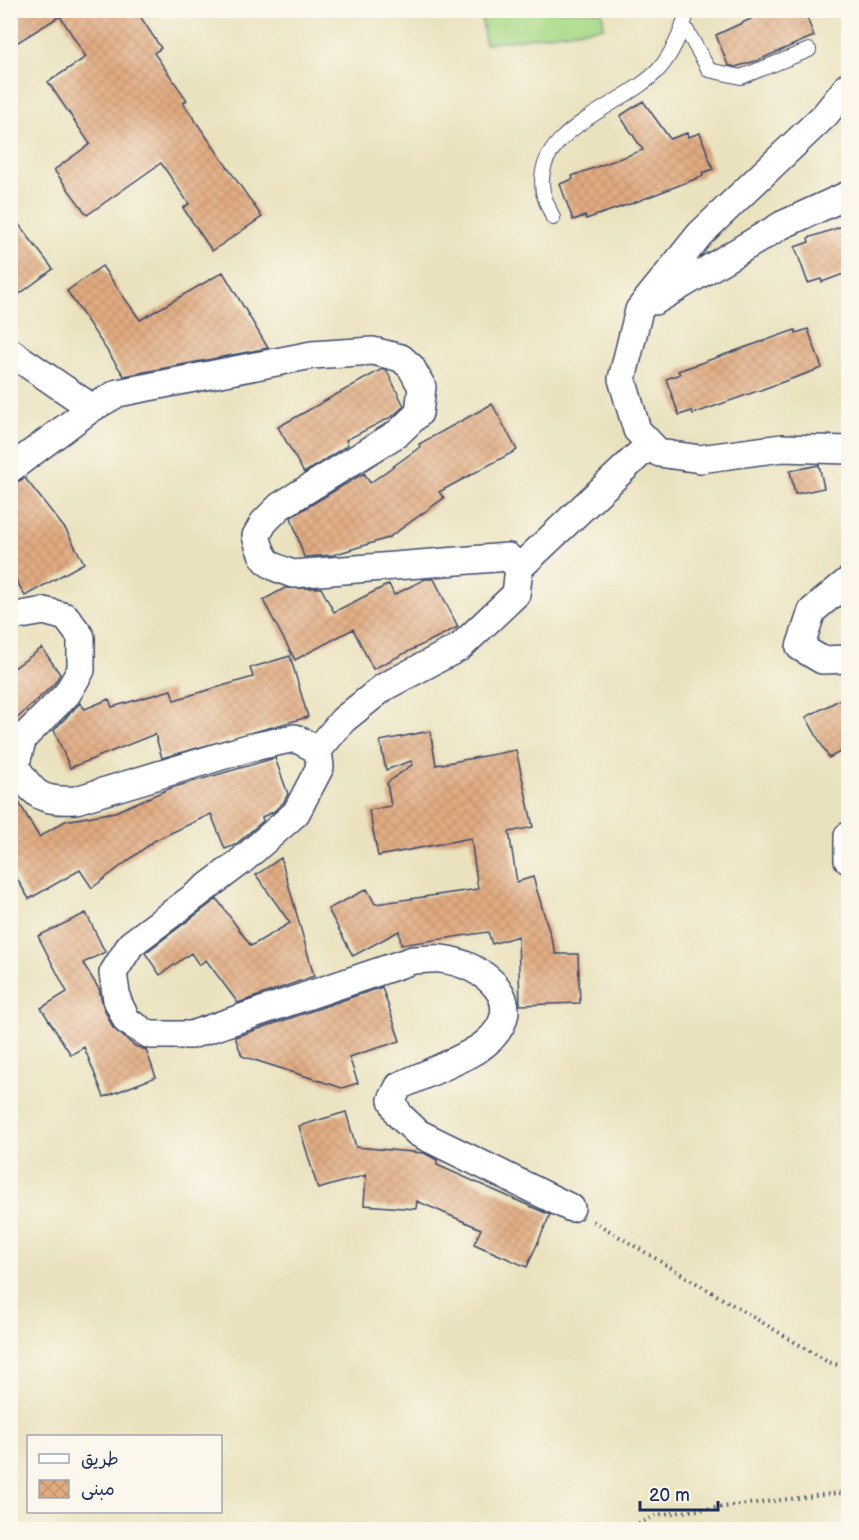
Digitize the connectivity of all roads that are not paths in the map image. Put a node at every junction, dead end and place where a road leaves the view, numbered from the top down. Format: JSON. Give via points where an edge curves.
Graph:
{"nodes":[{"id":1,"x":686,"y":17,"type":"edge"},
{"id":2,"x":810,"y":50,"type":"dead end"},
{"id":3,"x":849,"y":86,"type":"edge"},
{"id":4,"x":849,"y":195,"type":"edge"},
{"id":5,"x":553,"y":218,"type":"dead end"},
{"id":6,"x":639,"y":310,"type":"junction"},
{"id":7,"x":10,"y":352,"type":"edge"},
{"id":8,"x":92,"y":408,"type":"junction"},
{"id":9,"x":650,"y":444,"type":"junction"},
{"id":10,"x":849,"y":450,"type":"edge"},
{"id":11,"x":10,"y":469,"type":"edge"},
{"id":12,"x":519,"y":568,"type":"junction"},
{"id":13,"x":849,"y":581,"type":"edge"},
{"id":14,"x":10,"y":616,"type":"edge"},
{"id":15,"x":849,"y":659,"type":"edge"},
{"id":16,"x":318,"y":750,"type":"junction"},
{"id":17,"x":849,"y":836,"type":"edge"},
{"id":18,"x":849,"y":860,"type":"edge"},
{"id":19,"x":572,"y":1208,"type":"road end"}],
"edges":[{"from":1,"to":2,"type":"lane","via":[[709,70],[719,73],[741,77]]},
{"from":1,"to":5,"type":"lane","via":[[675,48],[659,69],[631,93],[556,142],[544,173],[543,191]]},
{"from":3,"to":6,"type":"street","via":[[825,115],[700,234]]},
{"from":4,"to":6,"type":"street","via":[[782,225]]},
{"from":6,"to":9,"type":"street","via":[[622,379],[637,430]]},
{"from":7,"to":8,"type":"street"},
{"from":8,"to":11,"type":"street"},
{"from":8,"to":12,"type":"street","via":[[118,393],[312,355],[373,351],[401,358],[422,387],[419,413],[398,433],[280,506],[256,536],[261,554],[269,566],[293,574],[508,557]]},
{"from":9,"to":10,"type":"street","via":[[659,453],[700,459],[782,448]]},
{"from":9,"to":12,"type":"street"},
{"from":12,"to":16,"type":"street","via":[[516,594],[495,616],[460,647],[384,687],[343,720]]},
{"from":13,"to":15,"type":"street","via":[[812,611],[800,647],[822,660]]},
{"from":14,"to":16,"type":"street","via":[[44,611],[66,616],[81,637],[81,670],[67,694],[23,738],[15,766],[31,791],[55,801],[76,800],[248,748],[295,738]]},
{"from":16,"to":19,"type":"street","via":[[320,768],[296,813],[239,863],[131,944],[113,973],[117,1000],[127,1021],[150,1035],[191,1035],[413,960],[441,959],[472,968],[494,982],[505,1004],[503,1024],[485,1044],[399,1086],[392,1100],[399,1115],[418,1133]]},
{"from":17,"to":18,"type":"street"}]}
